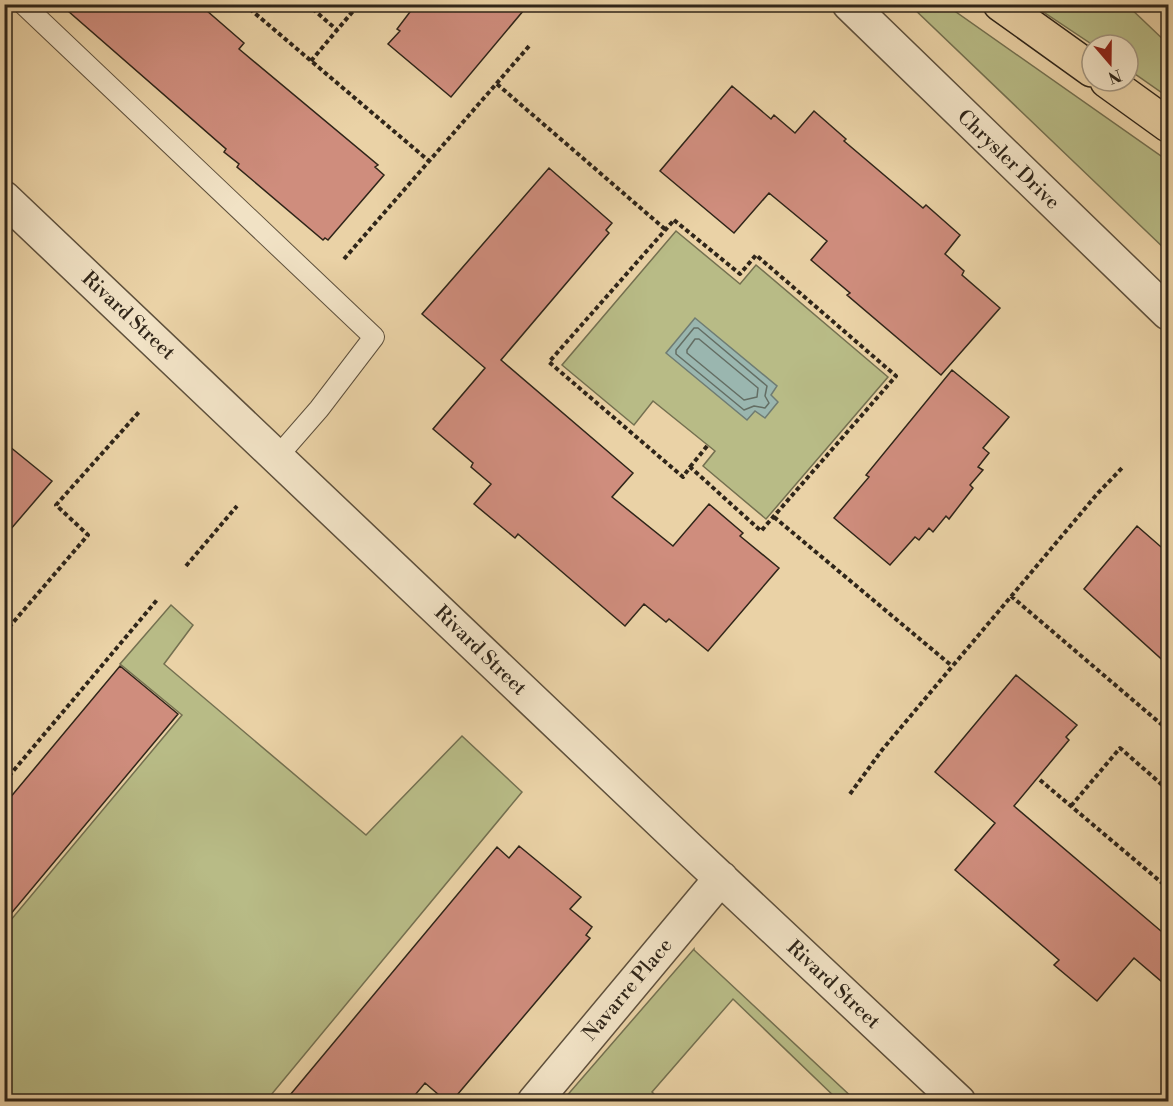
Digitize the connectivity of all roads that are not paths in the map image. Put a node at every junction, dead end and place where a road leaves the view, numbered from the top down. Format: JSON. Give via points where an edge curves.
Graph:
{"nodes":[{"id":1,"x":23,"y":4,"type":"edge"},
{"id":2,"x":849,"y":4,"type":"edge"},
{"id":3,"x":1000,"y":4,"type":"edge"},
{"id":4,"x":1080,"y":61,"type":"edge"},
{"id":5,"x":1124,"y":93,"type":"edge"},
{"id":6,"x":1168,"y":124,"type":"edge"},
{"id":7,"x":4,"y":198,"type":"edge"},
{"id":8,"x":1168,"y":313,"type":"edge"},
{"id":9,"x":278,"y":456,"type":"junction"},
{"id":10,"x":721,"y":878,"type":"junction"},
{"id":11,"x":534,"y":1101,"type":"edge"},
{"id":12,"x":959,"y":1101,"type":"edge"}],
"edges":[{"from":1,"to":9,"type":"lane","via":[[374,337]]},
{"from":2,"to":8,"type":"street","name":"Chrysler Drive"},
{"from":3,"to":4,"type":"highway"},
{"from":5,"to":6,"type":"highway"},
{"from":7,"to":9,"type":"street","name":"Rivard Street"},
{"from":9,"to":10,"type":"street","name":"Rivard Street"},
{"from":10,"to":11,"type":"street","name":"Navarre Place"},
{"from":10,"to":12,"type":"street","name":"Rivard Street"}]}
